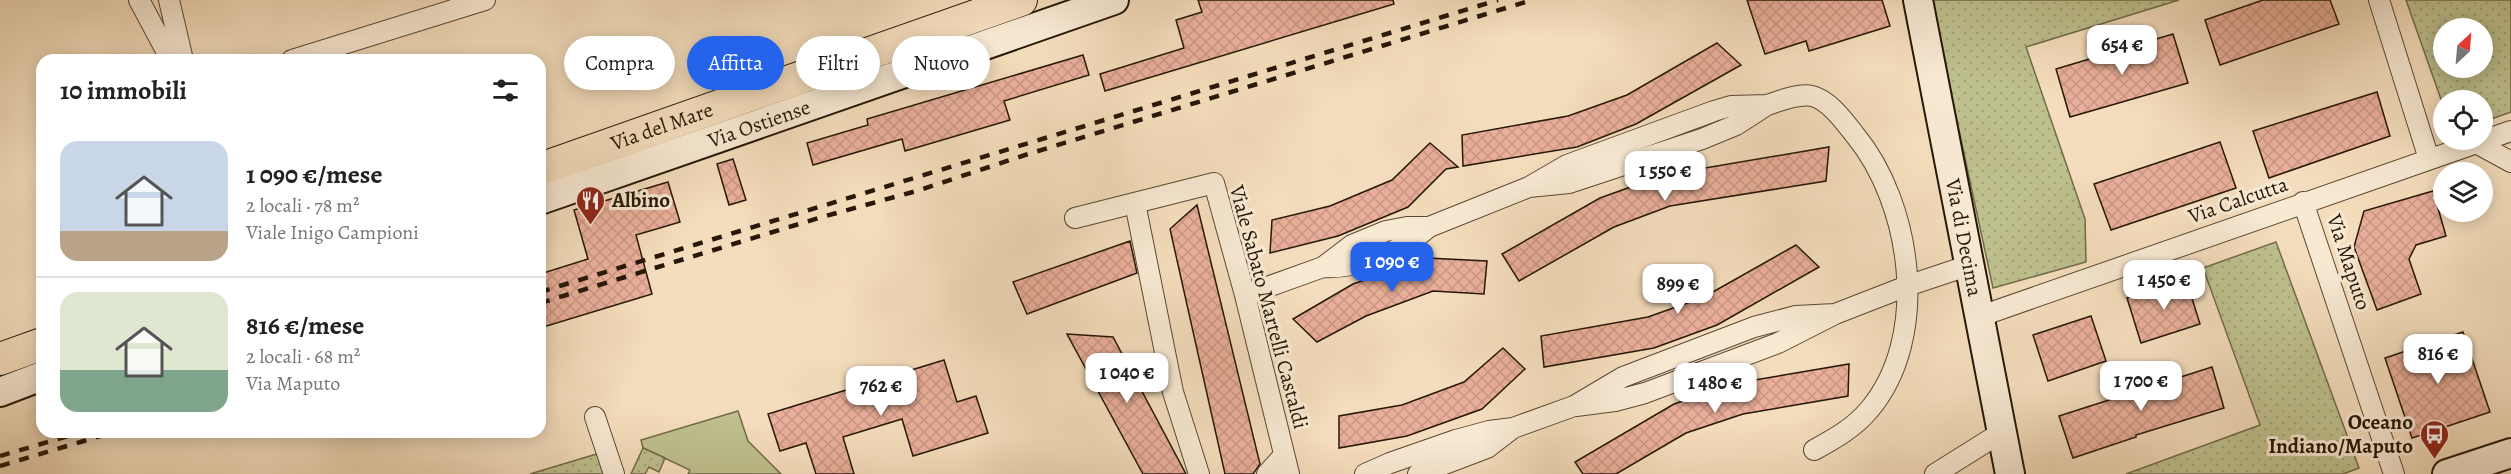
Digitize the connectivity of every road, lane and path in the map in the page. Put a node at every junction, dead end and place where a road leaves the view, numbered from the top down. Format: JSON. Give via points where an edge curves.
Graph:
{"nodes":[{"id":1,"x":139,"y":0,"type":"edge"},
{"id":2,"x":169,"y":0,"type":"edge"},
{"id":3,"x":485,"y":0,"type":"edge"},
{"id":4,"x":1021,"y":0,"type":"edge"},
{"id":5,"x":1114,"y":0,"type":"edge"},
{"id":6,"x":1918,"y":0,"type":"edge"},
{"id":7,"x":2379,"y":0,"type":"edge"},
{"id":8,"x":168,"y":54,"type":"edge"},
{"id":9,"x":182,"y":54,"type":"edge"},
{"id":10,"x":311,"y":54,"type":"edge"},
{"id":11,"x":2511,"y":131,"type":"edge"},
{"id":12,"x":2493,"y":138,"type":"edge"},
{"id":13,"x":2458,"y":150,"type":"edge"},
{"id":14,"x":2489,"y":150,"type":"edge"},
{"id":15,"x":2429,"y":159,"type":"junction"},
{"id":16,"x":2511,"y":162,"type":"edge"},
{"id":17,"x":546,"y":167,"type":"edge"},
{"id":18,"x":546,"y":198,"type":"edge"},
{"id":19,"x":2303,"y":202,"type":"junction"},
{"id":20,"x":1135,"y":203,"type":"junction"},
{"id":21,"x":1075,"y":218,"type":"dead end"},
{"id":22,"x":1970,"y":266,"type":"junction"},
{"id":23,"x":1907,"y":286,"type":"junction"},
{"id":24,"x":1245,"y":295,"type":"junction"},
{"id":25,"x":1981,"y":316,"type":"junction"},
{"id":26,"x":36,"y":346,"type":"edge"},
{"id":27,"x":0,"y":358,"type":"edge"},
{"id":28,"x":594,"y":417,"type":"dead end"},
{"id":29,"x":1513,"y":428,"type":"junction"},
{"id":30,"x":2002,"y":432,"type":"junction"},
{"id":31,"x":1814,"y":450,"type":"dead end"},
{"id":32,"x":2511,"y":453,"type":"edge"},
{"id":33,"x":1286,"y":465,"type":"edge"},
{"id":34,"x":614,"y":474,"type":"edge"},
{"id":35,"x":1199,"y":474,"type":"edge"},
{"id":36,"x":1267,"y":474,"type":"edge"},
{"id":37,"x":1365,"y":474,"type":"edge"},
{"id":38,"x":1418,"y":474,"type":"edge"},
{"id":39,"x":1935,"y":474,"type":"edge"},
{"id":40,"x":2010,"y":474,"type":"edge"},
{"id":41,"x":2394,"y":474,"type":"edge"},
{"id":42,"x":2447,"y":474,"type":"edge"}],
"edges":[{"from":1,"to":8,"type":"street"},
{"from":2,"to":9,"type":"street"},
{"from":3,"to":10,"type":"street"},
{"from":4,"to":17,"type":"main road","name":"Via del Mare"},
{"from":5,"to":18,"type":"main road","name":"Via Ostiense"},
{"from":6,"to":22,"type":"main road","name":"Via di Decima"},
{"from":7,"to":15,"type":"street"},
{"from":11,"to":12,"type":"street","name":"Via Calcutta"},
{"from":13,"to":15,"type":"street","name":"Via Calcutta"},
{"from":14,"to":16,"type":"street"},
{"from":15,"to":19,"type":"street","name":"Via Calcutta"},
{"from":19,"to":25,"type":"street","name":"Via Calcutta"},
{"from":19,"to":41,"type":"street","name":"Via Maputo"},
{"from":20,"to":21,"type":"street","name":"Viale Sabato Martelli Castaldi"},
{"from":20,"to":24,"type":"street","name":"Viale Sabato Martelli Castaldi","via":[[1214,183]]},
{"from":20,"to":35,"type":"street","via":[[1173,393]]},
{"from":22,"to":23,"type":"street"},
{"from":22,"to":25,"type":"main road","name":"Via di Decima"},
{"from":23,"to":24,"type":"street","via":[[1904,245],[1893,202],[1879,170],[1862,143],[1830,108],[1814,96],[1803,95],[1767,105],[1736,125],[1707,137],[1569,183],[1529,187],[1429,227],[1398,248],[1363,262],[1323,267]]},
{"from":23,"to":29,"type":"street","via":[[1834,314],[1796,316],[1754,327],[1630,373],[1574,406]]},
{"from":23,"to":31,"type":"street","via":[[1901,340],[1884,388],[1859,420]]},
{"from":24,"to":33,"type":"street","name":"Viale Sabato Martelli Castaldi"},
{"from":25,"to":30,"type":"main road","name":"Via di Decima"},
{"from":26,"to":27,"type":"main road"},
{"from":28,"to":34,"type":"street"},
{"from":29,"to":37,"type":"street","via":[[1456,440]]},
{"from":29,"to":38,"type":"street","via":[[1482,450]]},
{"from":30,"to":39,"type":"street"},
{"from":30,"to":40,"type":"main road","name":"Via di Decima"},
{"from":32,"to":42,"type":"main road"},
{"from":33,"to":36,"type":"street"}]}
